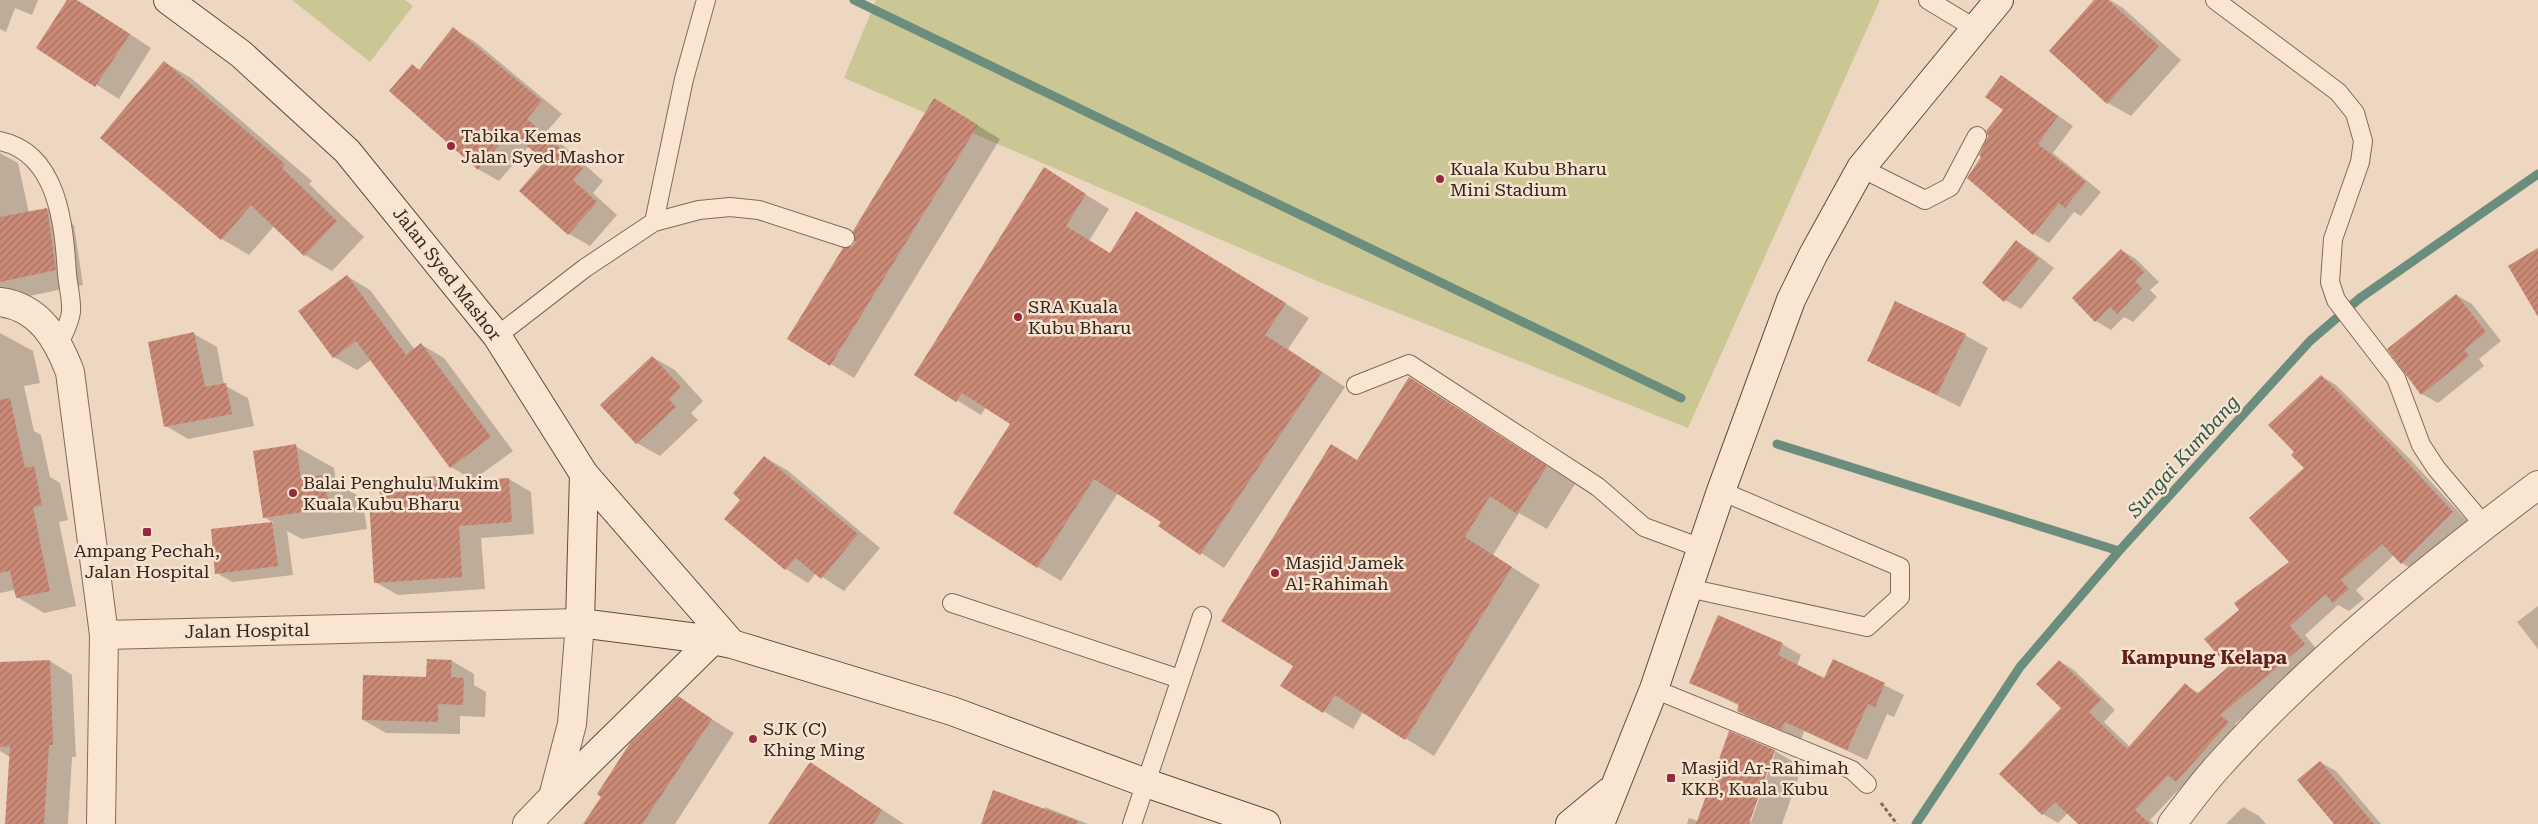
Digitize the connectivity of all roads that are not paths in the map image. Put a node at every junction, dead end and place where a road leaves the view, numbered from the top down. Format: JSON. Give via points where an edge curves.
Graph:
{"nodes":[{"id":1,"x":168,"y":0,"type":"edge"},
{"id":2,"x":706,"y":0,"type":"edge"},
{"id":3,"x":1928,"y":0,"type":"edge"},
{"id":4,"x":1999,"y":0,"type":"edge"},
{"id":5,"x":2215,"y":0,"type":"edge"},
{"id":6,"x":1976,"y":29,"type":"junction"},
{"id":7,"x":1977,"y":136,"type":"dead end"},
{"id":8,"x":0,"y":141,"type":"edge"},
{"id":9,"x":1861,"y":168,"type":"junction"},
{"id":10,"x":654,"y":222,"type":"junction"},
{"id":11,"x":845,"y":238,"type":"dead end"},
{"id":12,"x":0,"y":302,"type":"edge"},
{"id":13,"x":497,"y":336,"type":"junction"},
{"id":14,"x":59,"y":344,"type":"junction"},
{"id":15,"x":1356,"y":385,"type":"dead end"},
{"id":16,"x":584,"y":474,"type":"junction"},
{"id":17,"x":2538,"y":485,"type":"edge"},
{"id":18,"x":1721,"y":491,"type":"junction"},
{"id":19,"x":2484,"y":525,"type":"junction"},
{"id":20,"x":1701,"y":548,"type":"junction"},
{"id":21,"x":1688,"y":588,"type":"junction"},
{"id":22,"x":952,"y":603,"type":"dead end"},
{"id":23,"x":1202,"y":616,"type":"dead end"},
{"id":24,"x":580,"y":623,"type":"junction"},
{"id":25,"x":104,"y":635,"type":"junction"},
{"id":26,"x":722,"y":642,"type":"junction"},
{"id":27,"x":1180,"y":680,"type":"junction"},
{"id":28,"x":1654,"y":689,"type":"junction"},
{"id":29,"x":1146,"y":783,"type":"junction"},
{"id":30,"x":1867,"y":784,"type":"dead end"},
{"id":31,"x":1617,"y":785,"type":"junction"},
{"id":32,"x":553,"y":797,"type":"junction"},
{"id":33,"x":101,"y":824,"type":"edge"},
{"id":34,"x":527,"y":824,"type":"edge"},
{"id":35,"x":1132,"y":824,"type":"edge"},
{"id":36,"x":1266,"y":824,"type":"edge"},
{"id":37,"x":1570,"y":824,"type":"edge"},
{"id":38,"x":1600,"y":824,"type":"edge"},
{"id":39,"x":2172,"y":824,"type":"edge"}],
"edges":[{"from":1,"to":13,"type":"street","name":"Jalan Syed Mashor","via":[[240,54],[347,151]]},
{"from":2,"to":10,"type":"lane","via":[[684,79]]},
{"from":3,"to":6,"type":"lane"},
{"from":4,"to":6,"type":"street"},
{"from":5,"to":19,"type":"lane","via":[[2338,92],[2355,113],[2363,141],[2360,162],[2333,239],[2330,282],[2336,300],[2396,378],[2421,444],[2436,468]]},
{"from":6,"to":9,"type":"street"},
{"from":7,"to":9,"type":"lane","via":[[1950,187],[1925,200]]},
{"from":8,"to":14,"type":"lane","via":[[17,145],[37,162],[52,189],[64,230],[71,313]]},
{"from":9,"to":18,"type":"street","via":[[1791,300]]},
{"from":10,"to":11,"type":"lane","via":[[699,210],[730,207],[759,210]]},
{"from":10,"to":13,"type":"lane","via":[[585,268]]},
{"from":12,"to":14,"type":"street","via":[[32,313]]},
{"from":13,"to":16,"type":"street","name":"Jalan Syed Mashor"},
{"from":14,"to":25,"type":"street","via":[[70,372]]},
{"from":15,"to":20,"type":"lane","via":[[1408,364],[1598,487],[1644,527]]},
{"from":16,"to":24,"type":"street"},
{"from":16,"to":26,"type":"street","name":"Jalan Syed Mashor"},
{"from":17,"to":19,"type":"street"},
{"from":18,"to":20,"type":"street"},
{"from":18,"to":21,"type":"lane","via":[[1900,567],[1900,597],[1867,627]]},
{"from":19,"to":39,"type":"street","via":[[2317,666],[2221,762]]},
{"from":20,"to":21,"type":"street"},
{"from":21,"to":28,"type":"street"},
{"from":22,"to":27,"type":"lane"},
{"from":23,"to":27,"type":"lane"},
{"from":24,"to":25,"type":"street","name":"Jalan Hospital"},
{"from":24,"to":26,"type":"street","name":"Jalan Hospital"},
{"from":24,"to":32,"type":"street","via":[[572,724]]},
{"from":25,"to":33,"type":"street"},
{"from":26,"to":29,"type":"street","name":"Jalan Hospital","via":[[952,711]]},
{"from":26,"to":32,"type":"street"},
{"from":27,"to":29,"type":"lane"},
{"from":28,"to":30,"type":"lane","via":[[1852,770]]},
{"from":28,"to":31,"type":"street"},
{"from":29,"to":35,"type":"lane"},
{"from":29,"to":36,"type":"street","name":"Jalan Hospital"},
{"from":31,"to":37,"type":"street"},
{"from":31,"to":38,"type":"street"},
{"from":32,"to":34,"type":"street"}]}
